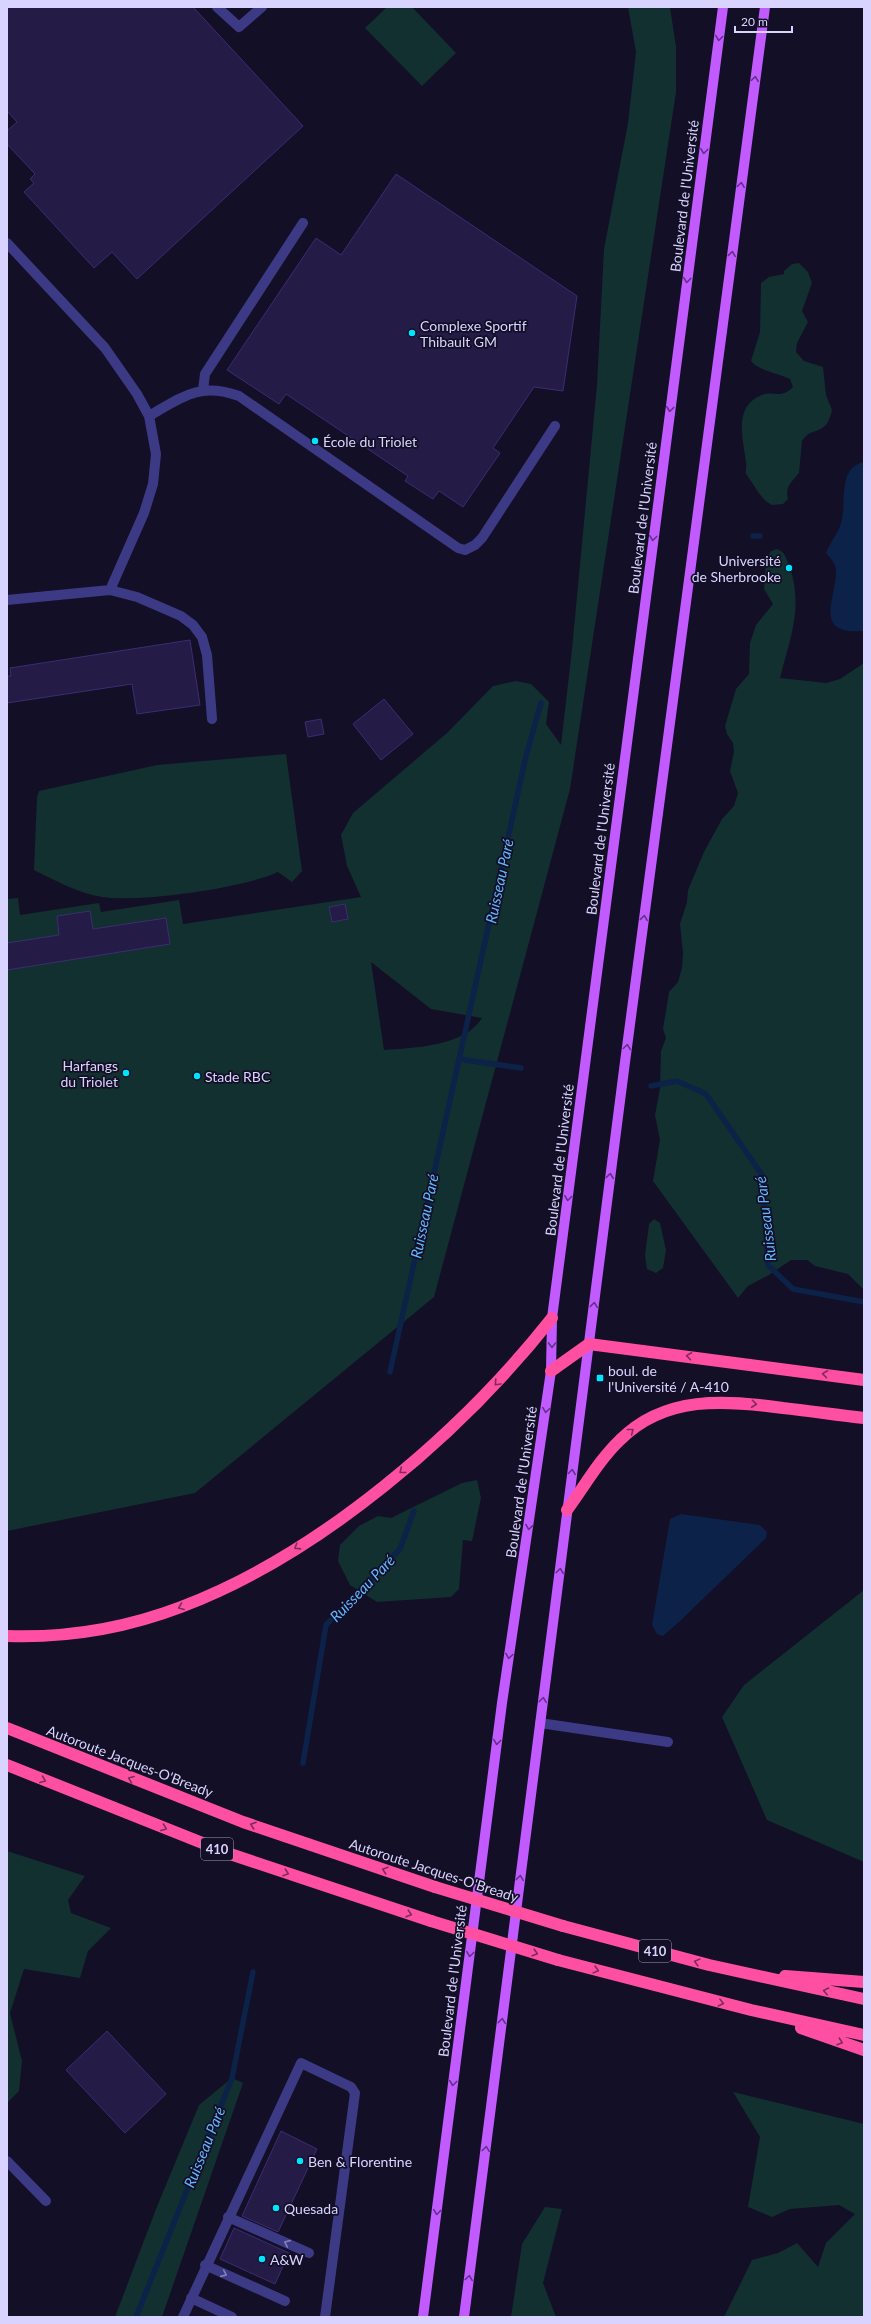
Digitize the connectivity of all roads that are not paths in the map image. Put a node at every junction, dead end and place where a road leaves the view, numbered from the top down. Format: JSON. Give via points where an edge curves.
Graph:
{"nodes":[{"id":1,"x":217,"y":7,"type":"edge"},
{"id":2,"x":262,"y":7,"type":"edge"},
{"id":3,"x":724,"y":7,"type":"edge"},
{"id":4,"x":765,"y":7,"type":"edge"},
{"id":5,"x":303,"y":223,"type":"dead end"},
{"id":6,"x":7,"y":243,"type":"edge"},
{"id":7,"x":203,"y":390,"type":"junction"},
{"id":8,"x":149,"y":416,"type":"junction"},
{"id":9,"x":555,"y":426,"type":"dead end"},
{"id":10,"x":110,"y":590,"type":"junction"},
{"id":11,"x":7,"y":600,"type":"edge"},
{"id":12,"x":212,"y":719,"type":"dead end"},
{"id":13,"x":552,"y":1318,"type":"junction"},
{"id":14,"x":589,"y":1344,"type":"junction"},
{"id":15,"x":551,"y":1371,"type":"junction"},
{"id":16,"x":864,"y":1380,"type":"edge"},
{"id":17,"x":864,"y":1418,"type":"edge"},
{"id":18,"x":567,"y":1510,"type":"junction"},
{"id":19,"x":7,"y":1636,"type":"edge"},
{"id":20,"x":540,"y":1723,"type":"junction"},
{"id":21,"x":7,"y":1728,"type":"edge"},
{"id":22,"x":668,"y":1742,"type":"dead end"},
{"id":23,"x":7,"y":1765,"type":"edge"},
{"id":24,"x":748,"y":1974,"type":"junction"},
{"id":25,"x":864,"y":1982,"type":"edge"},
{"id":26,"x":864,"y":1999,"type":"edge"},
{"id":27,"x":751,"y":2010,"type":"junction"},
{"id":28,"x":864,"y":2035,"type":"edge"},
{"id":29,"x":864,"y":2050,"type":"edge"},
{"id":30,"x":7,"y":2161,"type":"edge"},
{"id":31,"x":46,"y":2201,"type":"dead end"},
{"id":32,"x":228,"y":2217,"type":"junction"},
{"id":33,"x":308,"y":2253,"type":"dead end"},
{"id":34,"x":205,"y":2265,"type":"junction"},
{"id":35,"x":191,"y":2298,"type":"junction"},
{"id":36,"x":285,"y":2301,"type":"dead end"},
{"id":37,"x":183,"y":2317,"type":"edge"},
{"id":38,"x":232,"y":2317,"type":"edge"},
{"id":39,"x":325,"y":2317,"type":"edge"},
{"id":40,"x":423,"y":2317,"type":"edge"},
{"id":41,"x":464,"y":2317,"type":"edge"}],
"edges":[{"from":1,"to":2,"type":"lane","via":[[239,27]]},
{"from":3,"to":13,"type":"main road","name":"Boulevard de l'Université","one_way":true},
{"from":14,"to":4,"type":"main road","one_way":true},
{"from":5,"to":7,"type":"lane","via":[[205,374]]},
{"from":6,"to":8,"type":"lane","via":[[106,348]]},
{"from":7,"to":8,"type":"lane","via":[[181,398]]},
{"from":7,"to":9,"type":"lane","via":[[222,390],[239,396],[458,548],[465,550],[482,538]]},
{"from":8,"to":10,"type":"lane","via":[[156,454],[153,484],[144,513]]},
{"from":10,"to":11,"type":"lane"},
{"from":10,"to":12,"type":"lane","via":[[137,597],[177,614],[193,625],[202,637],[207,655]]},
{"from":13,"to":15,"type":"main road","name":"Boulevard de l'Université","one_way":true},
{"from":13,"to":19,"type":"highway","one_way":true,"via":[[524,1354],[487,1393],[415,1460],[334,1522],[258,1570],[199,1600],[144,1619],[70,1633]]},
{"from":14,"to":15,"type":"highway"},
{"from":16,"to":14,"type":"highway","one_way":true},
{"from":18,"to":14,"type":"main road","one_way":true},
{"from":15,"to":40,"type":"main road","name":"Boulevard de l'Université","one_way":true,"via":[[501,1711]]},
{"from":18,"to":17,"type":"highway","one_way":true,"via":[[620,1440],[652,1416],[673,1408],[703,1402],[730,1402]]},
{"from":20,"to":18,"type":"main road","one_way":true},
{"from":20,"to":22,"type":"lane"},
{"from":41,"to":20,"type":"main road","one_way":true},
{"from":24,"to":21,"type":"highway","name":"Autoroute Jacques-O'Bready","number":"410","one_way":true,"bridge":true,"via":[[563,1926],[435,1887],[244,1822]]},
{"from":23,"to":27,"type":"highway","number":"410","one_way":true,"bridge":true,"via":[[230,1854],[431,1921],[558,1960]]},
{"from":24,"to":25,"type":"highway"},
{"from":26,"to":24,"type":"highway","name":"Autoroute Jacques-O'Bready","number":"410","one_way":true},
{"from":27,"to":28,"type":"highway"},
{"from":27,"to":29,"type":"highway","one_way":true},
{"from":30,"to":31,"type":"lane"},
{"from":33,"to":32,"type":"lane","one_way":true},
{"from":32,"to":34,"type":"lane"},
{"from":32,"to":39,"type":"lane","via":[[301,2063],[353,2089],[355,2095]]},
{"from":34,"to":35,"type":"lane"},
{"from":34,"to":36,"type":"lane","one_way":true},
{"from":35,"to":37,"type":"lane"},
{"from":35,"to":38,"type":"lane"}]}
